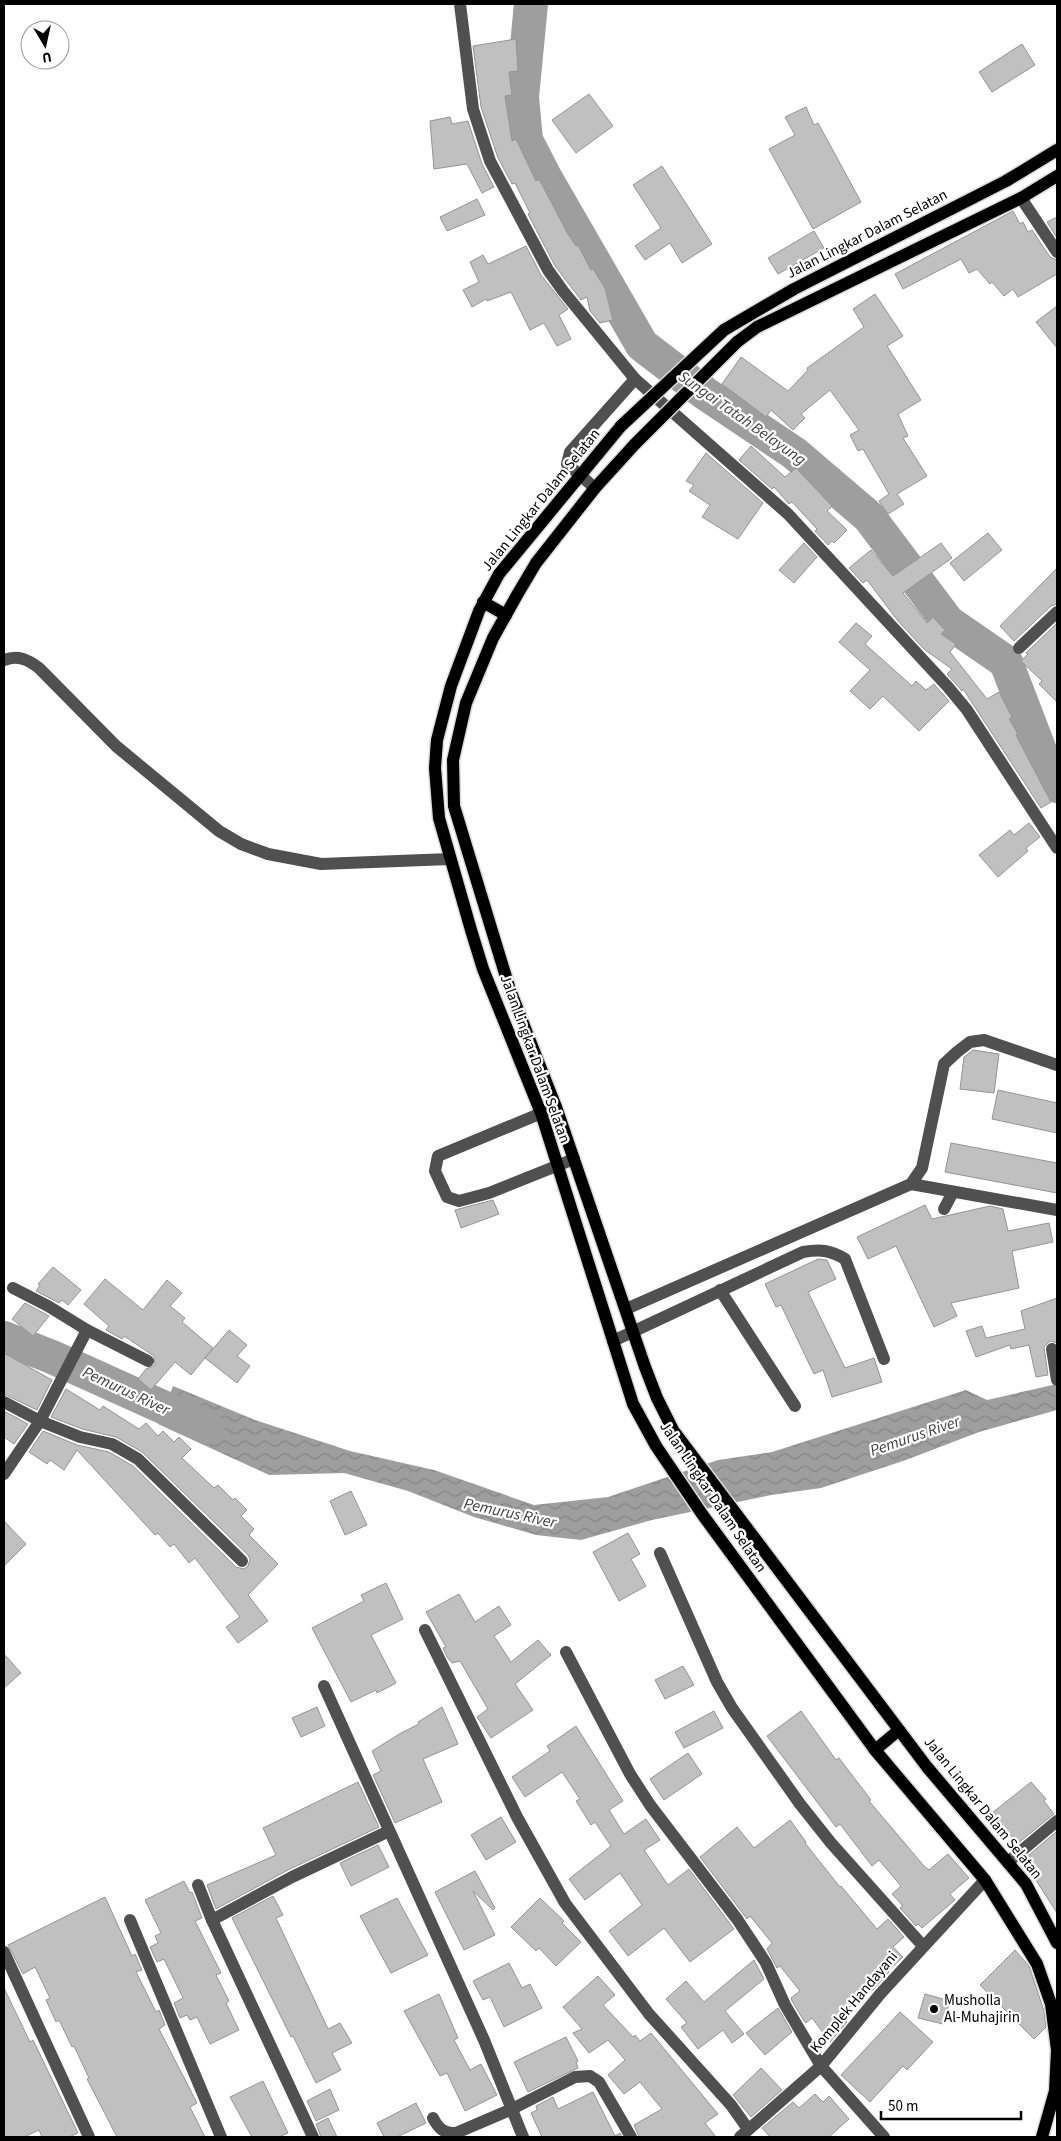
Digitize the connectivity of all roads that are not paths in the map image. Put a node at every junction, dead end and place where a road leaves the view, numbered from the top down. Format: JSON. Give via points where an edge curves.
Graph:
{"nodes":[{"id":1,"x":460,"y":4,"type":"edge"},
{"id":2,"x":1057,"y":150,"type":"edge"},
{"id":3,"x":1057,"y":176,"type":"edge"},
{"id":4,"x":1021,"y":198,"type":"junction"},
{"id":5,"x":1057,"y":252,"type":"edge"},
{"id":6,"x":634,"y":379,"type":"junction"},
{"id":7,"x":581,"y":476,"type":"junction"},
{"id":8,"x":596,"y":488,"type":"junction"},
{"id":9,"x":484,"y":602,"type":"junction"},
{"id":10,"x":1057,"y":612,"type":"edge"},
{"id":11,"x":506,"y":614,"type":"junction"},
{"id":12,"x":1019,"y":648,"type":"dead end"},
{"id":13,"x":4,"y":660,"type":"edge"},
{"id":14,"x":1057,"y":848,"type":"edge"},
{"id":15,"x":450,"y":859,"type":"junction"},
{"id":16,"x":1057,"y":1065,"type":"edge"},
{"id":17,"x":556,"y":1107,"type":"junction"},
{"id":18,"x":540,"y":1113,"type":"junction"},
{"id":19,"x":574,"y":1159,"type":"junction"},
{"id":20,"x":557,"y":1167,"type":"junction"},
{"id":21,"x":911,"y":1184,"type":"junction"},
{"id":22,"x":953,"y":1192,"type":"junction"},
{"id":23,"x":944,"y":1209,"type":"dead end"},
{"id":24,"x":1057,"y":1210,"type":"edge"},
{"id":25,"x":13,"y":1288,"type":"dead end"},
{"id":26,"x":720,"y":1290,"type":"junction"},
{"id":27,"x":626,"y":1310,"type":"junction"},
{"id":28,"x":87,"y":1330,"type":"junction"},
{"id":29,"x":633,"y":1332,"type":"junction"},
{"id":30,"x":613,"y":1341,"type":"junction"},
{"id":31,"x":1052,"y":1349,"type":"dead end"},
{"id":32,"x":884,"y":1360,"type":"dead end"},
{"id":33,"x":148,"y":1361,"type":"dead end"},
{"id":34,"x":1057,"y":1380,"type":"edge"},
{"id":35,"x":4,"y":1402,"type":"edge"},
{"id":36,"x":795,"y":1406,"type":"dead end"},
{"id":37,"x":40,"y":1421,"type":"junction"},
{"id":38,"x":4,"y":1474,"type":"edge"},
{"id":39,"x":660,"y":1553,"type":"dead end"},
{"id":40,"x":242,"y":1561,"type":"dead end"},
{"id":41,"x":425,"y":1630,"type":"dead end"},
{"id":42,"x":566,"y":1652,"type":"dead end"},
{"id":43,"x":324,"y":1686,"type":"dead end"},
{"id":44,"x":899,"y":1730,"type":"junction"},
{"id":45,"x":875,"y":1750,"type":"junction"},
{"id":46,"x":1057,"y":1821,"type":"edge"},
{"id":47,"x":389,"y":1831,"type":"junction"},
{"id":48,"x":1008,"y":1862,"type":"junction"},
{"id":49,"x":985,"y":1880,"type":"junction"},
{"id":50,"x":198,"y":1885,"type":"dead end"},
{"id":51,"x":130,"y":1920,"type":"dead end"},
{"id":52,"x":212,"y":1920,"type":"junction"},
{"id":53,"x":1057,"y":1940,"type":"edge"},
{"id":54,"x":923,"y":1946,"type":"junction"},
{"id":55,"x":4,"y":1952,"type":"edge"},
{"id":56,"x":821,"y":2066,"type":"junction"},
{"id":57,"x":512,"y":2110,"type":"junction"},
{"id":58,"x":433,"y":2118,"type":"dead end"},
{"id":59,"x":744,"y":2133,"type":"edge"},
{"id":60,"x":89,"y":2137,"type":"edge"},
{"id":61,"x":221,"y":2137,"type":"edge"},
{"id":62,"x":313,"y":2137,"type":"edge"},
{"id":63,"x":522,"y":2137,"type":"edge"},
{"id":64,"x":631,"y":2137,"type":"edge"},
{"id":65,"x":884,"y":2137,"type":"edge"},
{"id":66,"x":1042,"y":2137,"type":"edge"}],
"edges":[{"from":1,"to":6,"type":"street","via":[[474,109],[490,161],[548,270]]},
{"from":2,"to":7,"type":"main road","name":"Jalan Lingkar Dalam Selatan","bridge":true,"via":[[1006,181],[794,290],[724,330],[621,426]]},
{"from":3,"to":4,"type":"main road","name":"Jalan Lingkar Dalam Selatan"},
{"from":4,"to":5,"type":"street"},
{"from":4,"to":8,"type":"main road","name":"Jalan Lingkar Dalam Selatan","bridge":true,"via":[[757,327],[737,342],[635,444]]},
{"from":6,"to":7,"type":"street","via":[[570,452],[567,464]]},
{"from":6,"to":14,"type":"street","via":[[788,514],[948,687],[967,710]]},
{"from":7,"to":8,"type":"street"},
{"from":7,"to":9,"type":"main road","name":"Jalan Lingkar Dalam Selatan","via":[[499,574]]},
{"from":8,"to":11,"type":"main road","name":"Jalan Lingkar Dalam Selatan","via":[[536,563]]},
{"from":9,"to":11,"type":"main road"},
{"from":9,"to":15,"type":"main road","name":"Jalan Lingkar Dalam Selatan","via":[[451,686],[437,740],[435,768],[439,818]]},
{"from":10,"to":12,"type":"street"},
{"from":11,"to":17,"type":"main road","name":"Jalan Lingkar Dalam Selatan","via":[[466,703],[453,760],[454,806],[510,990]]},
{"from":13,"to":15,"type":"street","via":[[13,657],[27,659],[39,668],[116,746],[219,831],[241,844],[268,854],[321,864]]},
{"from":15,"to":18,"type":"main road","name":"Jalan Lingkar Dalam Selatan","via":[[483,969]]},
{"from":16,"to":21,"type":"street","via":[[984,1040],[970,1042],[957,1052],[944,1064],[922,1168]]},
{"from":17,"to":18,"type":"street"},
{"from":17,"to":19,"type":"main road","name":"Jalan Lingkar Dalam Selatan"},
{"from":18,"to":20,"type":"main road","name":"Jalan Lingkar Dalam Selatan"},
{"from":18,"to":20,"type":"street","via":[[438,1156],[435,1171],[447,1197],[459,1201]]},
{"from":19,"to":20,"type":"street"},
{"from":19,"to":27,"type":"main road","name":"Jalan Lingkar Dalam Selatan"},
{"from":20,"to":30,"type":"main road","name":"Jalan Lingkar Dalam Selatan"},
{"from":21,"to":22,"type":"street"},
{"from":21,"to":27,"type":"street"},
{"from":22,"to":23,"type":"street"},
{"from":22,"to":24,"type":"street"},
{"from":25,"to":28,"type":"street"},
{"from":26,"to":29,"type":"street"},
{"from":26,"to":32,"type":"street","via":[[803,1252],[816,1249],[836,1254],[845,1260]]},
{"from":26,"to":36,"type":"street"},
{"from":27,"to":29,"type":"main road","name":"Jalan Lingkar Dalam Selatan"},
{"from":28,"to":33,"type":"street"},
{"from":28,"to":37,"type":"street"},
{"from":29,"to":30,"type":"street"},
{"from":29,"to":44,"type":"main road","name":"Jalan Lingkar Dalam Selatan","via":[[657,1398],[673,1430]]},
{"from":30,"to":45,"type":"main road","name":"Jalan Lingkar Dalam Selatan","via":[[633,1404],[656,1446],[732,1556]]},
{"from":31,"to":34,"type":"street"},
{"from":35,"to":37,"type":"street"},
{"from":37,"to":38,"type":"street"},
{"from":37,"to":40,"type":"street","via":[[80,1437],[112,1444],[138,1459]]},
{"from":39,"to":54,"type":"street","via":[[716,1682],[732,1708],[831,1843]]},
{"from":41,"to":59,"type":"street","via":[[517,1817],[565,1903],[648,2014],[731,2105]]},
{"from":42,"to":56,"type":"street","via":[[630,1774],[766,1963],[785,2005]]},
{"from":43,"to":47,"type":"street"},
{"from":44,"to":45,"type":"main road"},
{"from":44,"to":48,"type":"main road","name":"Jalan Lingkar Dalam Selatan"},
{"from":45,"to":49,"type":"main road","name":"Jalan Lingkar Dalam Selatan"},
{"from":46,"to":48,"type":"street"},
{"from":47,"to":52,"type":"street"},
{"from":47,"to":57,"type":"street","via":[[484,2040]]},
{"from":48,"to":53,"type":"main road","name":"Jalan Lingkar Dalam Selatan","via":[[1026,1884]]},
{"from":49,"to":54,"type":"street","name":"Komplek Handayani"},
{"from":49,"to":66,"type":"main road","name":"Jalan Lingkar Dalam Selatan","via":[[1037,1964],[1051,2004],[1057,2050],[1055,2083]]},
{"from":50,"to":52,"type":"street"},
{"from":51,"to":61,"type":"street"},
{"from":52,"to":62,"type":"street"},
{"from":54,"to":56,"type":"street","name":"Komplek Handayani"},
{"from":55,"to":60,"type":"street"},
{"from":56,"to":59,"type":"street","name":"Komplek Handayani"},
{"from":56,"to":65,"type":"street"},
{"from":57,"to":58,"type":"street","via":[[456,2133],[447,2133],[439,2128]]},
{"from":57,"to":63,"type":"street"},
{"from":57,"to":64,"type":"street","via":[[576,2078],[590,2076],[600,2082]]}]}
